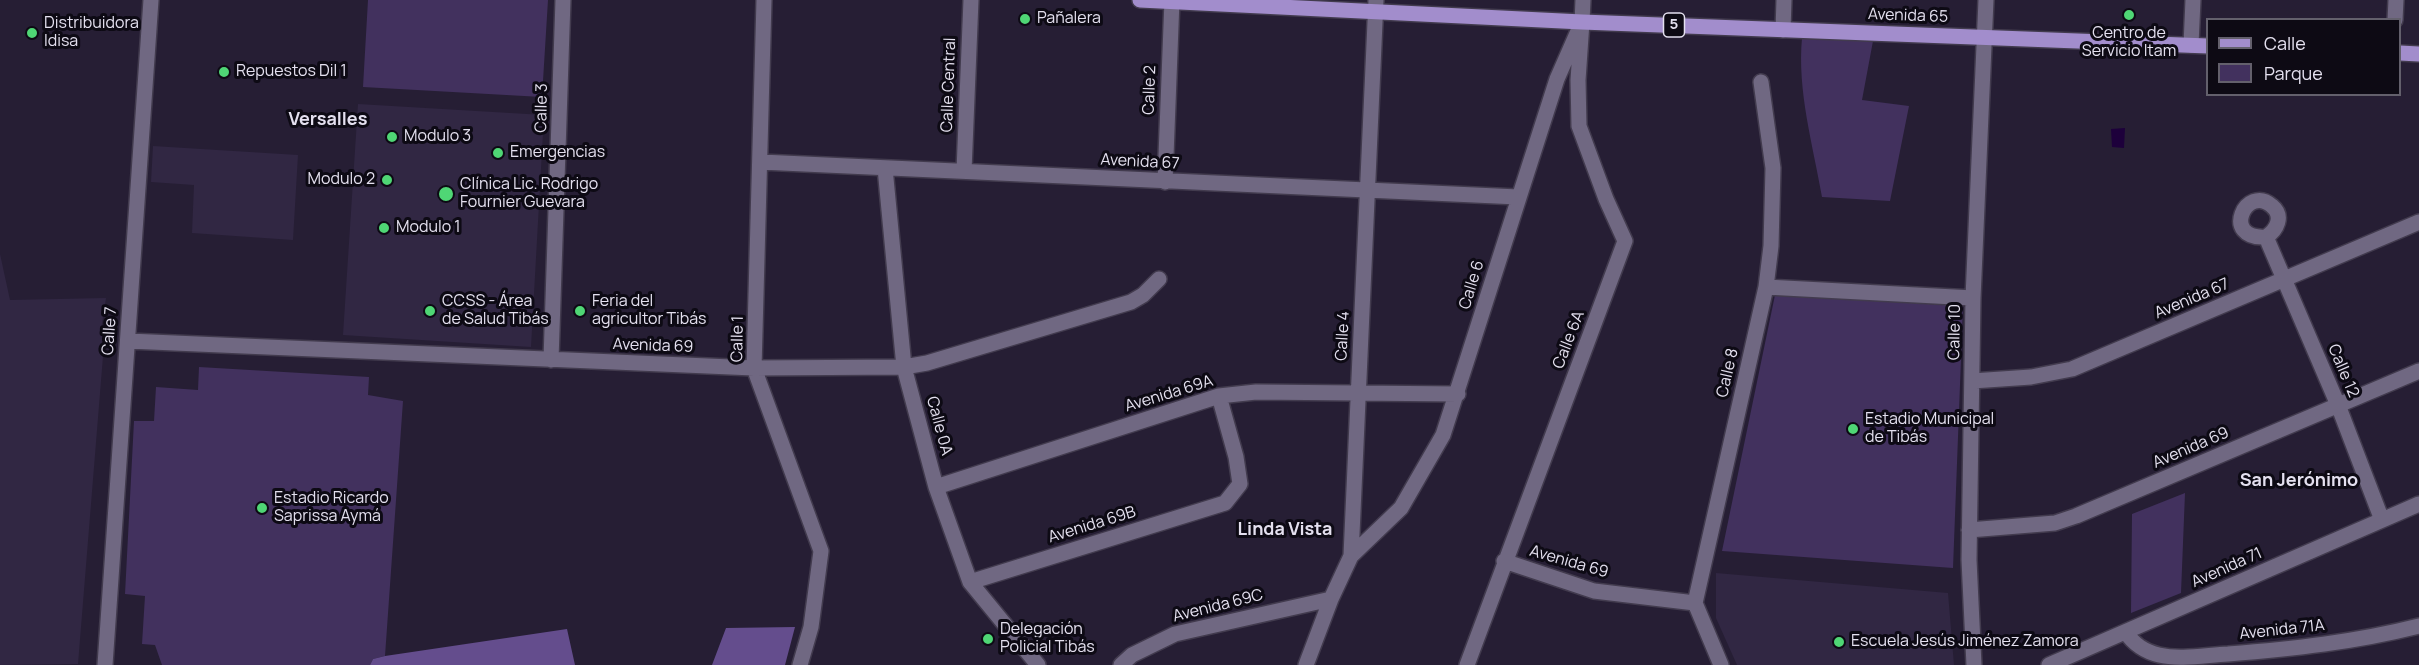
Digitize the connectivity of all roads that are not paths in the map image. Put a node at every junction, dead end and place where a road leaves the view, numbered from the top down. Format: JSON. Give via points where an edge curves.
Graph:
{"nodes":[{"id":1,"x":151,"y":0,"type":"edge"},
{"id":2,"x":563,"y":0,"type":"edge"},
{"id":3,"x":764,"y":0,"type":"edge"},
{"id":4,"x":970,"y":0,"type":"edge"},
{"id":5,"x":1140,"y":0,"type":"edge"},
{"id":6,"x":1583,"y":0,"type":"edge"},
{"id":7,"x":1784,"y":0,"type":"edge"},
{"id":8,"x":1986,"y":0,"type":"edge"},
{"id":9,"x":2193,"y":0,"type":"edge"},
{"id":10,"x":2396,"y":0,"type":"edge"},
{"id":11,"x":1172,"y":1,"type":"edge"},
{"id":12,"x":1376,"y":6,"type":"edge"},
{"id":13,"x":2395,"y":18,"type":"edge"},
{"id":14,"x":1582,"y":22,"type":"junction"},
{"id":15,"x":1783,"y":30,"type":"junction"},
{"id":16,"x":1984,"y":37,"type":"junction"},
{"id":17,"x":2191,"y":45,"type":"junction"},
{"id":18,"x":2206,"y":46,"type":"edge"},
{"id":19,"x":2401,"y":53,"type":"edge"},
{"id":20,"x":2419,"y":54,"type":"edge"},
{"id":21,"x":1557,"y":79,"type":"junction"},
{"id":22,"x":1578,"y":80,"type":"junction"},
{"id":23,"x":1761,"y":82,"type":"dead end"},
{"id":24,"x":761,"y":162,"type":"junction"},
{"id":25,"x":885,"y":168,"type":"junction"},
{"id":26,"x":964,"y":171,"type":"junction"},
{"id":27,"x":1165,"y":182,"type":"junction"},
{"id":28,"x":1368,"y":191,"type":"junction"},
{"id":29,"x":1518,"y":197,"type":"junction"},
{"id":30,"x":2419,"y":222,"type":"edge"},
{"id":31,"x":2266,"y":237,"type":"dead end"},
{"id":32,"x":1159,"y":279,"type":"dead end"},
{"id":33,"x":2285,"y":279,"type":"junction"},
{"id":34,"x":1767,"y":287,"type":"junction"},
{"id":35,"x":1973,"y":298,"type":"junction"},
{"id":36,"x":128,"y":341,"type":"junction"},
{"id":37,"x":551,"y":360,"type":"junction"},
{"id":38,"x":904,"y":367,"type":"junction"},
{"id":39,"x":754,"y":368,"type":"junction"},
{"id":40,"x":2419,"y":371,"type":"edge"},
{"id":41,"x":1972,"y":381,"type":"junction"},
{"id":42,"x":1358,"y":394,"type":"junction"},
{"id":43,"x":1458,"y":394,"type":"junction"},
{"id":44,"x":1220,"y":396,"type":"junction"},
{"id":45,"x":2338,"y":405,"type":"junction"},
{"id":46,"x":936,"y":487,"type":"junction"},
{"id":47,"x":2419,"y":504,"type":"edge"},
{"id":48,"x":2382,"y":520,"type":"junction"},
{"id":49,"x":1969,"y":530,"type":"junction"},
{"id":50,"x":1350,"y":556,"type":"junction"},
{"id":51,"x":1504,"y":561,"type":"junction"},
{"id":52,"x":970,"y":582,"type":"junction"},
{"id":53,"x":1330,"y":599,"type":"junction"},
{"id":54,"x":1695,"y":603,"type":"junction"},
{"id":55,"x":2419,"y":626,"type":"edge"},
{"id":56,"x":2126,"y":632,"type":"junction"},
{"id":57,"x":105,"y":665,"type":"edge"},
{"id":58,"x":800,"y":665,"type":"edge"},
{"id":59,"x":1038,"y":665,"type":"edge"},
{"id":60,"x":1121,"y":665,"type":"edge"},
{"id":61,"x":1306,"y":665,"type":"edge"},
{"id":62,"x":1467,"y":665,"type":"edge"},
{"id":63,"x":1721,"y":665,"type":"edge"},
{"id":64,"x":1974,"y":665,"type":"edge"},
{"id":65,"x":2049,"y":665,"type":"edge"}],
"edges":[{"from":1,"to":36,"type":"street","name":"Calle 7"},
{"from":2,"to":37,"type":"street","name":"Calle 3"},
{"from":3,"to":24,"type":"street","name":"Calle 1"},
{"from":4,"to":26,"type":"street","name":"Calle Central"},
{"from":5,"to":11,"type":"main road","name":"Avenida 65","number":"5"},
{"from":6,"to":14,"type":"street","name":"Calle 6"},
{"from":7,"to":15,"type":"street"},
{"from":8,"to":16,"type":"street","name":"Calle 10"},
{"from":9,"to":17,"type":"street"},
{"from":10,"to":13,"type":"street"},
{"from":11,"to":12,"type":"main road","name":"Avenida 65","number":"5"},
{"from":11,"to":27,"type":"street","name":"Calle 2"},
{"from":12,"to":14,"type":"main road","name":"Avenida 65","number":"5"},
{"from":12,"to":28,"type":"street","name":"Calle 4"},
{"from":14,"to":15,"type":"main road","name":"Avenida 65","number":"5"},
{"from":14,"to":21,"type":"street","name":"Calle 6"},
{"from":14,"to":22,"type":"street","name":"Calle 6A"},
{"from":15,"to":16,"type":"main road","name":"Avenida 65","number":"5"},
{"from":16,"to":17,"type":"main road","name":"Avenida 65","number":"5"},
{"from":16,"to":35,"type":"street","name":"Calle 10"},
{"from":17,"to":18,"type":"main road","name":"Avenida 65","number":"5"},
{"from":19,"to":20,"type":"main road"},
{"from":21,"to":22,"type":"street"},
{"from":21,"to":29,"type":"street","name":"Calle 6"},
{"from":22,"to":51,"type":"street","name":"Calle 6A","via":[[1579,126],[1625,241]]},
{"from":23,"to":34,"type":"street","name":"Calle 8","via":[[1773,168]]},
{"from":24,"to":25,"type":"street","name":"Avenida 67"},
{"from":24,"to":39,"type":"street","name":"Calle 1"},
{"from":25,"to":26,"type":"street","name":"Avenida 67"},
{"from":25,"to":38,"type":"street","name":"Calle 0A"},
{"from":26,"to":27,"type":"street","name":"Avenida 67"},
{"from":27,"to":28,"type":"street","name":"Avenida 67"},
{"from":28,"to":29,"type":"street","name":"Avenida 67"},
{"from":28,"to":42,"type":"street","name":"Calle 4"},
{"from":29,"to":43,"type":"street","name":"Calle 6"},
{"from":30,"to":33,"type":"street","name":"Avenida 67"},
{"from":31,"to":33,"type":"street","name":"Calle 12"},
{"from":32,"to":38,"type":"street","name":"Avenida 69","via":[[1131,302]]},
{"from":33,"to":41,"type":"street","name":"Avenida 67","via":[[2072,369],[2031,377]]},
{"from":33,"to":45,"type":"street","name":"Calle 12"},
{"from":34,"to":35,"type":"street"},
{"from":34,"to":54,"type":"street","name":"Calle 8"},
{"from":35,"to":41,"type":"street","name":"Calle 10"},
{"from":36,"to":37,"type":"street","name":"Avenida 69"},
{"from":36,"to":57,"type":"street","name":"Calle 7"},
{"from":37,"to":39,"type":"street","name":"Avenida 69"},
{"from":38,"to":39,"type":"street","name":"Avenida 69"},
{"from":38,"to":46,"type":"street","name":"Calle 0A"},
{"from":39,"to":58,"type":"street","name":"Calle 1","via":[[820,551],[811,627]]},
{"from":40,"to":45,"type":"street","name":"Avenida 69"},
{"from":41,"to":49,"type":"street","name":"Calle 10"},
{"from":42,"to":43,"type":"street","name":"Avenida 69A"},
{"from":42,"to":44,"type":"street","name":"Avenida 69A","via":[[1256,392]]},
{"from":42,"to":50,"type":"street","name":"Calle 4"},
{"from":43,"to":50,"type":"street","name":"Calle 6","via":[[1443,435],[1401,508]]},
{"from":44,"to":46,"type":"street","name":"Avenida 69A"},
{"from":44,"to":52,"type":"street","name":"Avenida 69B","via":[[1240,484],[1225,503]]},
{"from":45,"to":48,"type":"street","name":"Calle 12"},
{"from":45,"to":49,"type":"street","name":"Avenida 69","via":[[2076,516],[2055,522]]},
{"from":46,"to":52,"type":"street","name":"Calle 0A"},
{"from":47,"to":48,"type":"street","name":"Avenida 71"},
{"from":48,"to":56,"type":"street","name":"Avenida 71"},
{"from":49,"to":64,"type":"street","name":"Calle 10"},
{"from":50,"to":53,"type":"street","name":"Calle 4"},
{"from":51,"to":54,"type":"street","name":"Avenida 69","via":[[1594,591]]},
{"from":51,"to":62,"type":"street","name":"Calle 6A"},
{"from":52,"to":59,"type":"street","name":"Calle 0A"},
{"from":53,"to":60,"type":"street","name":"Avenida 69C","via":[[1174,634]]},
{"from":53,"to":61,"type":"street","name":"Calle 4"},
{"from":54,"to":63,"type":"street"},
{"from":55,"to":56,"type":"street","name":"Avenida 71A","via":[[2293,649],[2174,657],[2149,652],[2134,643]]},
{"from":56,"to":65,"type":"street","name":"Avenida 71"}]}
